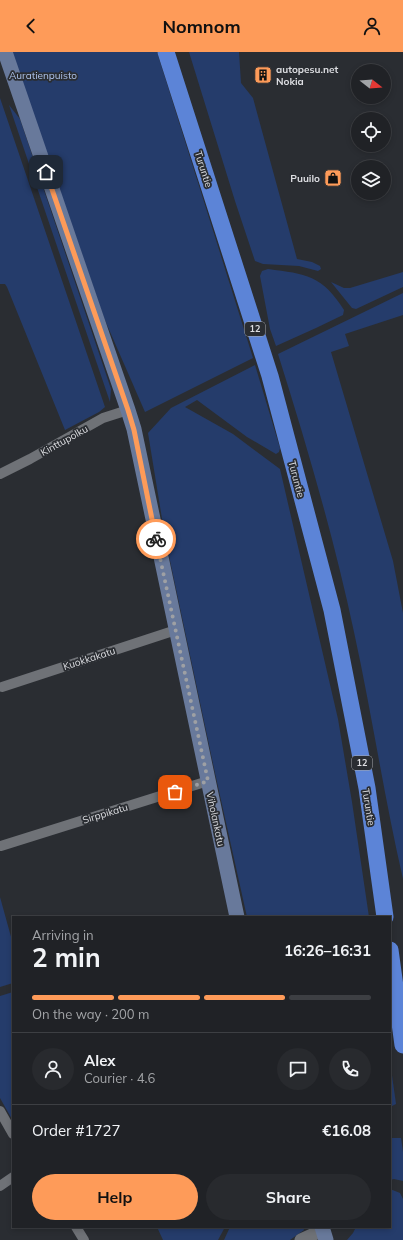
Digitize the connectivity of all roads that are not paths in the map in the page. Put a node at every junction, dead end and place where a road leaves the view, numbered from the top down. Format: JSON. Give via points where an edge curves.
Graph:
{"nodes":[{"id":1,"x":4,"y":52,"type":"edge"},
{"id":2,"x":166,"y":52,"type":"edge"},
{"id":3,"x":128,"y":410,"type":"junction"},
{"id":4,"x":0,"y":474,"type":"edge"},
{"id":5,"x":176,"y":630,"type":"junction"},
{"id":6,"x":2,"y":687,"type":"dead end"},
{"id":7,"x":208,"y":781,"type":"junction"},
{"id":8,"x":1,"y":846,"type":"dead end"},
{"id":9,"x":237,"y":916,"type":"edge"},
{"id":10,"x":386,"y":916,"type":"edge"},
{"id":11,"x":391,"y":957,"type":"edge"},
{"id":12,"x":403,"y":1045,"type":"edge"},
{"id":13,"x":0,"y":1111,"type":"edge"},
{"id":14,"x":12,"y":1132,"type":"edge"},
{"id":15,"x":12,"y":1178,"type":"edge"},
{"id":16,"x":0,"y":1186,"type":"edge"},
{"id":17,"x":77,"y":1228,"type":"edge"},
{"id":18,"x":324,"y":1232,"type":"edge"},
{"id":19,"x":84,"y":1240,"type":"edge"},
{"id":20,"x":301,"y":1240,"type":"edge"}],
"edges":[{"from":1,"to":3,"type":"main road","name":"Viholankatu"},
{"from":2,"to":10,"type":"highway","name":"Turuntie","number":"12","via":[[270,376],[332,610],[366,788]]},
{"from":3,"to":4,"type":"street","name":"Kinttupolku","via":[[103,418]]},
{"from":3,"to":5,"type":"main road","name":"Viholankatu"},
{"from":5,"to":6,"type":"street","name":"Kuokkakatu"},
{"from":5,"to":7,"type":"main road","name":"Viholankatu"},
{"from":7,"to":8,"type":"street","name":"Sirppikatu"},
{"from":7,"to":9,"type":"main road","name":"Viholankatu"},
{"from":11,"to":12,"type":"highway"},
{"from":13,"to":14,"type":"street"},
{"from":15,"to":16,"type":"street"},
{"from":17,"to":19,"type":"street"},
{"from":18,"to":20,"type":"street"}]}
